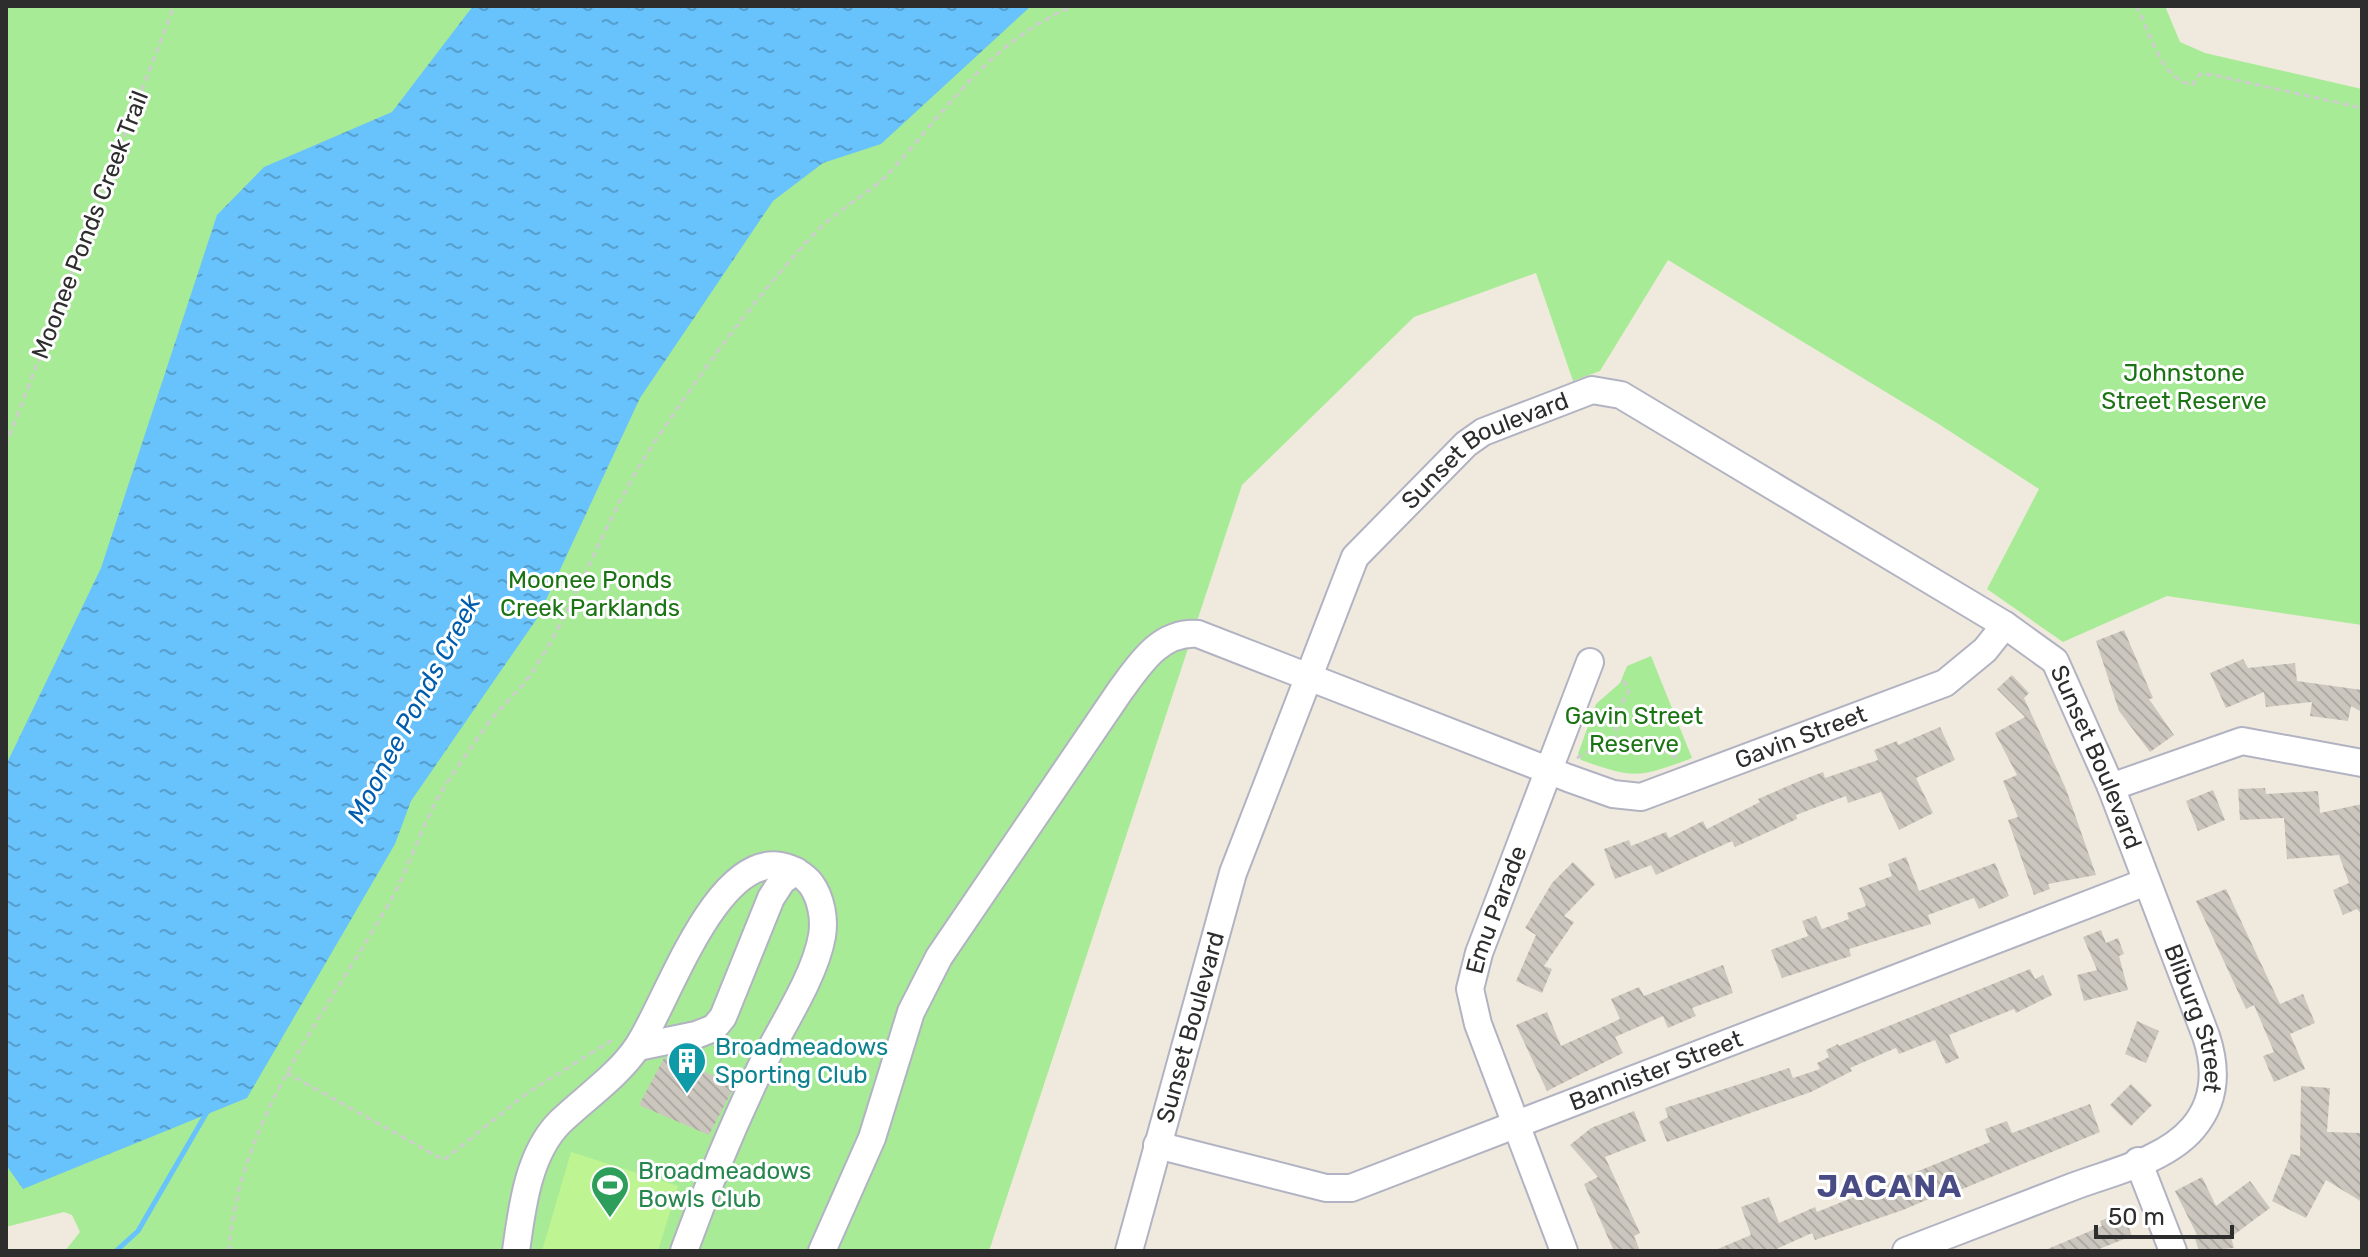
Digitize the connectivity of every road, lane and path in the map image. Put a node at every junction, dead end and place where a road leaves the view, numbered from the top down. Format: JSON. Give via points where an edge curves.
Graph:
{"nodes":[{"id":1,"x":174,"y":6,"type":"edge"},
{"id":2,"x":1074,"y":6,"type":"edge"},
{"id":3,"x":2136,"y":6,"type":"edge"},
{"id":4,"x":2362,"y":108,"type":"edge"},
{"id":5,"x":6,"y":445,"type":"edge"},
{"id":6,"x":2005,"y":625,"type":"junction"},
{"id":7,"x":1590,"y":662,"type":"dead end"},
{"id":8,"x":1307,"y":678,"type":"junction"},
{"id":9,"x":1622,"y":678,"type":"dead end"},
{"id":10,"x":1663,"y":750,"type":"dead end"},
{"id":11,"x":1685,"y":763,"type":"dead end"},
{"id":12,"x":2362,"y":763,"type":"edge"},
{"id":13,"x":1561,"y":765,"type":"junction"},
{"id":14,"x":2111,"y":787,"type":"junction"},
{"id":15,"x":796,"y":871,"type":"junction"},
{"id":16,"x":2146,"y":882,"type":"junction"},
{"id":17,"x":640,"y":1043,"type":"junction"},
{"id":18,"x":287,"y":1073,"type":"junction"},
{"id":19,"x":1515,"y":1125,"type":"junction"},
{"id":20,"x":1157,"y":1145,"type":"junction"},
{"id":21,"x":2138,"y":1161,"type":"junction"},
{"id":22,"x":229,"y":1251,"type":"edge"},
{"id":23,"x":516,"y":1251,"type":"edge"},
{"id":24,"x":684,"y":1251,"type":"edge"},
{"id":25,"x":822,"y":1251,"type":"edge"},
{"id":26,"x":1129,"y":1251,"type":"edge"},
{"id":27,"x":1564,"y":1251,"type":"edge"},
{"id":28,"x":1906,"y":1251,"type":"edge"},
{"id":29,"x":2173,"y":1251,"type":"edge"}],
"edges":[{"from":1,"to":5,"type":"path","name":"Moonee Ponds Creek Trail"},
{"from":2,"to":18,"type":"path","via":[[1008,42],[888,174],[813,236],[731,335],[633,476],[531,675],[498,709],[434,805],[390,903]]},
{"from":3,"to":4,"type":"path","via":[[2177,82],[2192,85],[2200,74],[2214,75]]},
{"from":6,"to":8,"type":"street","name":"Sunset Boulevard","via":[[1621,395],[1592,390],[1474,438],[1368,540],[1350,567]]},
{"from":6,"to":13,"type":"street","name":"Gavin Street","via":[[1945,683],[1655,794],[1613,794]]},
{"from":6,"to":14,"type":"street","name":"Sunset Boulevard","via":[[2055,661]]},
{"from":7,"to":13,"type":"street","name":"Emu Parade"},
{"from":8,"to":13,"type":"street","name":"Gavin Street"},
{"from":8,"to":20,"type":"street","name":"Sunset Boulevard","via":[[1233,873]]},
{"from":8,"to":25,"type":"street","name":"Gavin Street","via":[[1198,634],[1170,637],[1144,659],[939,957],[911,1012],[872,1138]]},
{"from":9,"to":13,"type":"path","via":[[1629,691],[1616,712],[1616,737]]},
{"from":10,"to":11,"type":"path"},
{"from":12,"to":14,"type":"street","via":[[2242,741]]},
{"from":13,"to":19,"type":"street","name":"Emu Parade","via":[[1479,953],[1470,989]]},
{"from":14,"to":16,"type":"street","name":"Sunset Boulevard"},
{"from":15,"to":17,"type":"street","via":[[771,864],[758,867],[724,895],[692,942]]},
{"from":15,"to":17,"type":"street","via":[[771,898],[714,1028]]},
{"from":15,"to":24,"type":"street","via":[[817,893],[822,936],[721,1153]]},
{"from":16,"to":19,"type":"street","name":"Bannister Street"},
{"from":16,"to":21,"type":"street","name":"Bliburg Street","via":[[2206,1036],[2214,1073],[2212,1093],[2194,1128],[2168,1149]]},
{"from":17,"to":18,"type":"path","via":[[627,1031],[527,1093],[444,1160]]},
{"from":17,"to":23,"type":"street","via":[[546,1140],[529,1182]]},
{"from":18,"to":22,"type":"path","via":[[234,1200]]},
{"from":19,"to":20,"type":"street","name":"Bannister Street","via":[[1341,1189]]},
{"from":19,"to":27,"type":"street","name":"Emu Parade"},
{"from":20,"to":26,"type":"street","name":"Sunset Boulevard"},
{"from":21,"to":28,"type":"street","name":"Bliburg Street"},
{"from":21,"to":29,"type":"street"}]}
